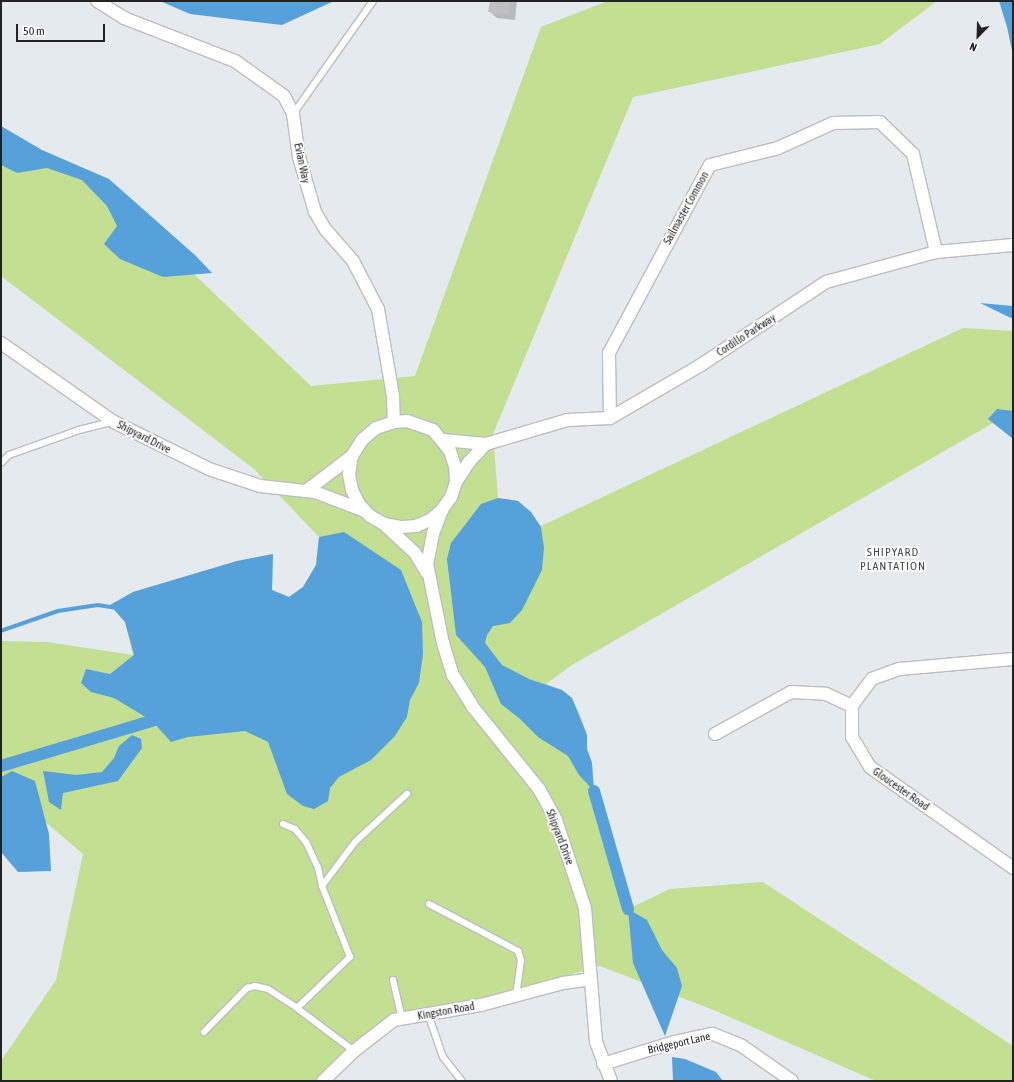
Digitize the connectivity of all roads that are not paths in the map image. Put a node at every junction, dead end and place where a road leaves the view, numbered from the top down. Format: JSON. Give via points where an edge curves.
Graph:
{"nodes":[{"id":1,"x":96,"y":1,"type":"edge"},
{"id":2,"x":373,"y":1,"type":"edge"},
{"id":3,"x":293,"y":114,"type":"junction"},
{"id":4,"x":1013,"y":246,"type":"edge"},
{"id":5,"x":936,"y":252,"type":"junction"},
{"id":6,"x":1,"y":343,"type":"edge"},
{"id":7,"x":610,"y":418,"type":"junction"},
{"id":8,"x":114,"y":422,"type":"junction"},
{"id":9,"x":394,"y":422,"type":"junction"},
{"id":10,"x":443,"y":440,"type":"junction"},
{"id":11,"x":486,"y":444,"type":"junction"},
{"id":12,"x":352,"y":456,"type":"junction"},
{"id":13,"x":1,"y":463,"type":"edge"},
{"id":14,"x":456,"y":482,"type":"junction"},
{"id":15,"x":306,"y":491,"type":"junction"},
{"id":16,"x":442,"y":510,"type":"junction"},
{"id":17,"x":365,"y":511,"type":"junction"},
{"id":18,"x":384,"y":524,"type":"junction"},
{"id":19,"x":427,"y":574,"type":"junction"},
{"id":20,"x":1013,"y":658,"type":"edge"},
{"id":21,"x":852,"y":706,"type":"junction"},
{"id":22,"x":715,"y":734,"type":"dead end"},
{"id":23,"x":407,"y":794,"type":"dead end"},
{"id":24,"x":283,"y":824,"type":"dead end"},
{"id":25,"x":1013,"y":868,"type":"edge"},
{"id":26,"x":322,"y":886,"type":"junction"},
{"id":27,"x":429,"y":904,"type":"dead end"},
{"id":28,"x":590,"y":979,"type":"junction"},
{"id":29,"x":393,"y":980,"type":"dead end"},
{"id":30,"x":516,"y":996,"type":"junction"},
{"id":31,"x":297,"y":1008,"type":"junction"},
{"id":32,"x":428,"y":1014,"type":"junction"},
{"id":33,"x":402,"y":1018,"type":"junction"},
{"id":34,"x":204,"y":1032,"type":"dead end"},
{"id":35,"x":354,"y":1051,"type":"junction"},
{"id":36,"x":603,"y":1064,"type":"junction"},
{"id":37,"x":323,"y":1081,"type":"edge"},
{"id":38,"x":462,"y":1081,"type":"edge"},
{"id":39,"x":611,"y":1081,"type":"edge"},
{"id":40,"x":792,"y":1081,"type":"edge"}],
"edges":[{"from":1,"to":3,"type":"street","name":"Evian Way","via":[[124,18],[235,61],[284,96]]},
{"from":2,"to":3,"type":"lane"},
{"from":3,"to":9,"type":"street","name":"Evian Way","via":[[299,157],[315,212],[326,230],[353,261],[378,309],[392,384]]},
{"from":4,"to":5,"type":"street","name":"Cordillo Parkway"},
{"from":5,"to":7,"type":"street","name":"Cordillo Parkway","via":[[826,282],[701,365]]},
{"from":5,"to":7,"type":"street","name":"Sailmaster Common","via":[[913,154],[880,122],[833,123],[778,148],[710,165],[609,353]]},
{"from":6,"to":8,"type":"street","name":"Shipyard Drive"},
{"from":7,"to":11,"type":"street","name":"Cordillo Parkway","via":[[567,420]]},
{"from":8,"to":13,"type":"lane","via":[[79,430],[9,455]]},
{"from":8,"to":15,"type":"street","name":"Shipyard Drive","via":[[209,469],[260,486]]},
{"from":9,"to":10,"type":"street","via":[[421,424]]},
{"from":9,"to":12,"type":"street","via":[[371,432],[362,440]]},
{"from":10,"to":11,"type":"street","name":"Cordillo Parkway"},
{"from":10,"to":14,"type":"street","via":[[455,466]]},
{"from":11,"to":14,"type":"street"},
{"from":12,"to":15,"type":"street"},
{"from":12,"to":17,"type":"street","via":[[352,490]]},
{"from":14,"to":16,"type":"street","via":[[451,497]]},
{"from":15,"to":17,"type":"street","name":"Shipyard Drive","via":[[332,497]]},
{"from":16,"to":18,"type":"street","via":[[430,520],[416,526]]},
{"from":16,"to":19,"type":"street","name":"Shipyard Drive","via":[[433,534]]},
{"from":17,"to":18,"type":"street"},
{"from":18,"to":19,"type":"street","name":"Shipyard Drive","via":[[415,553]]},
{"from":19,"to":28,"type":"street","name":"Shipyard Drive","via":[[453,675],[472,706],[539,789],[556,820],[585,908]]},
{"from":20,"to":21,"type":"street","via":[[899,669],[872,680]]},
{"from":21,"to":22,"type":"street","via":[[826,694],[791,692]]},
{"from":21,"to":25,"type":"street","name":"Gloucester Road","via":[[852,737],[870,767]]},
{"from":23,"to":26,"type":"lane","via":[[355,842]]},
{"from":24,"to":26,"type":"lane","via":[[295,829],[306,842],[318,868]]},
{"from":26,"to":31,"type":"lane","via":[[350,957]]},
{"from":27,"to":30,"type":"lane","via":[[518,951],[521,960]]},
{"from":28,"to":30,"type":"street","name":"Kingston Road","via":[[563,982]]},
{"from":28,"to":36,"type":"street","name":"Shipyard Drive","via":[[596,1042]]},
{"from":29,"to":33,"type":"lane"},
{"from":30,"to":32,"type":"street","name":"Kingston Road"},
{"from":31,"to":34,"type":"lane","via":[[268,989],[256,986],[248,988]]},
{"from":31,"to":35,"type":"lane"},
{"from":32,"to":33,"type":"street","name":"Kingston Road"},
{"from":32,"to":38,"type":"lane","via":[[443,1057]]},
{"from":33,"to":35,"type":"street","name":"Kingston Road","via":[[394,1020]]},
{"from":35,"to":37,"type":"street","name":"Kingston Road"},
{"from":36,"to":39,"type":"street","name":"Shipyard Drive"},
{"from":36,"to":40,"type":"street","name":"Bridgeport Lane","via":[[674,1042],[713,1034],[742,1046]]}]}
